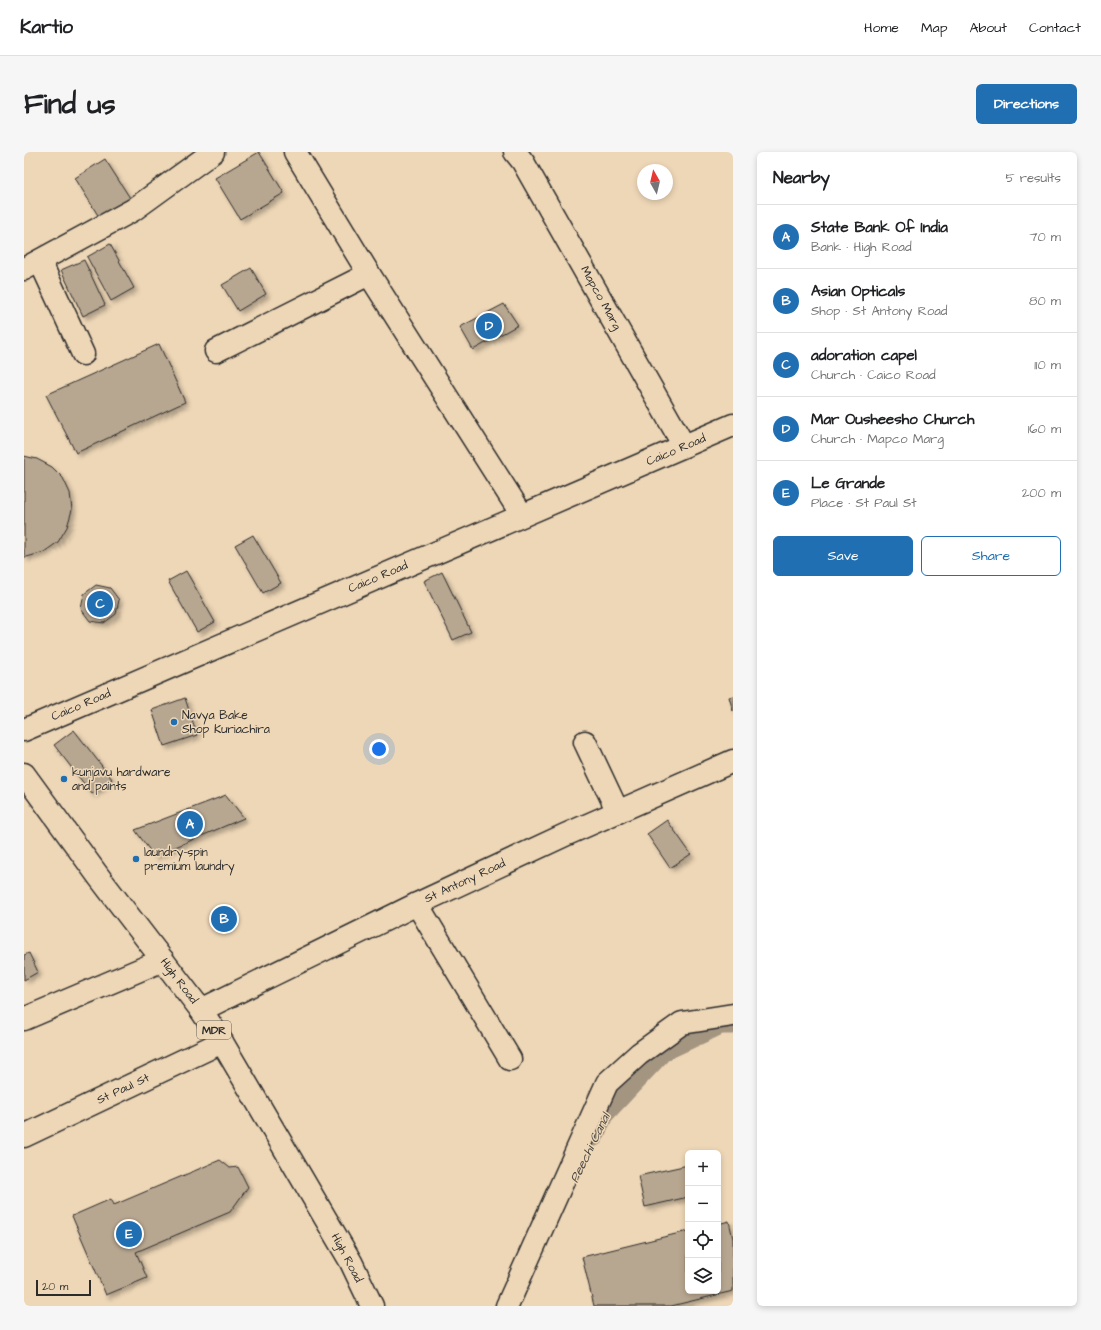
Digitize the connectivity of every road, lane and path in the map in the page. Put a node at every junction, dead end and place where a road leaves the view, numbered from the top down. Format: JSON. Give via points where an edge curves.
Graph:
{"nodes":[{"id":1,"x":213,"y":152,"type":"edge"},
{"id":2,"x":295,"y":152,"type":"edge"},
{"id":3,"x":515,"y":152,"type":"edge"},
{"id":4,"x":32,"y":265,"type":"edge"},
{"id":5,"x":369,"y":274,"type":"junction"},
{"id":6,"x":216,"y":351,"type":"dead end"},
{"id":7,"x":83,"y":354,"type":"dead end"},
{"id":8,"x":733,"y":425,"type":"edge"},
{"id":9,"x":684,"y":446,"type":"junction"},
{"id":10,"x":522,"y":515,"type":"junction"},
{"id":11,"x":24,"y":730,"type":"edge"},
{"id":12,"x":585,"y":742,"type":"dead end"},
{"id":13,"x":733,"y":761,"type":"edge"},
{"id":14,"x":24,"y":774,"type":"edge"},
{"id":15,"x":618,"y":812,"type":"junction"},
{"id":16,"x":417,"y":904,"type":"junction"},
{"id":17,"x":163,"y":960,"type":"junction"},
{"id":18,"x":201,"y":1010,"type":"junction"},
{"id":19,"x":733,"y":1015,"type":"edge"},
{"id":20,"x":24,"y":1019,"type":"edge"},
{"id":21,"x":222,"y":1042,"type":"junction"},
{"id":22,"x":510,"y":1058,"type":"dead end"},
{"id":23,"x":24,"y":1136,"type":"edge"},
{"id":24,"x":372,"y":1306,"type":"edge"},
{"id":25,"x":507,"y":1306,"type":"edge"}],
"edges":[{"from":1,"to":4,"type":"street","via":[[133,210]]},
{"from":2,"to":5,"type":"street"},
{"from":3,"to":9,"type":"street","name":"Mapco Marg","via":[[524,162]]},
{"from":4,"to":7,"type":"street"},
{"from":5,"to":6,"type":"street"},
{"from":5,"to":10,"type":"street"},
{"from":8,"to":9,"type":"street","name":"Caico Road"},
{"from":9,"to":10,"type":"street","name":"Caico Road"},
{"from":10,"to":11,"type":"street","name":"Caico Road"},
{"from":12,"to":15,"type":"street"},
{"from":13,"to":15,"type":"street","name":"St Antony Road"},
{"from":14,"to":17,"type":"street","name":"High Road","number":"MDR"},
{"from":15,"to":16,"type":"street","name":"St Antony Road"},
{"from":16,"to":18,"type":"street","name":"St Antony Road"},
{"from":16,"to":22,"type":"street"},
{"from":17,"to":18,"type":"street","name":"High Road","number":"MDR"},
{"from":17,"to":20,"type":"street"},
{"from":18,"to":21,"type":"street","name":"High Road","number":"MDR"},
{"from":19,"to":25,"type":"street","via":[[682,1023],[639,1054],[607,1083]]},
{"from":21,"to":23,"type":"street","name":"St Paul St"},
{"from":21,"to":24,"type":"street","name":"High Road","number":"MDR","via":[[351,1262]]}]}
